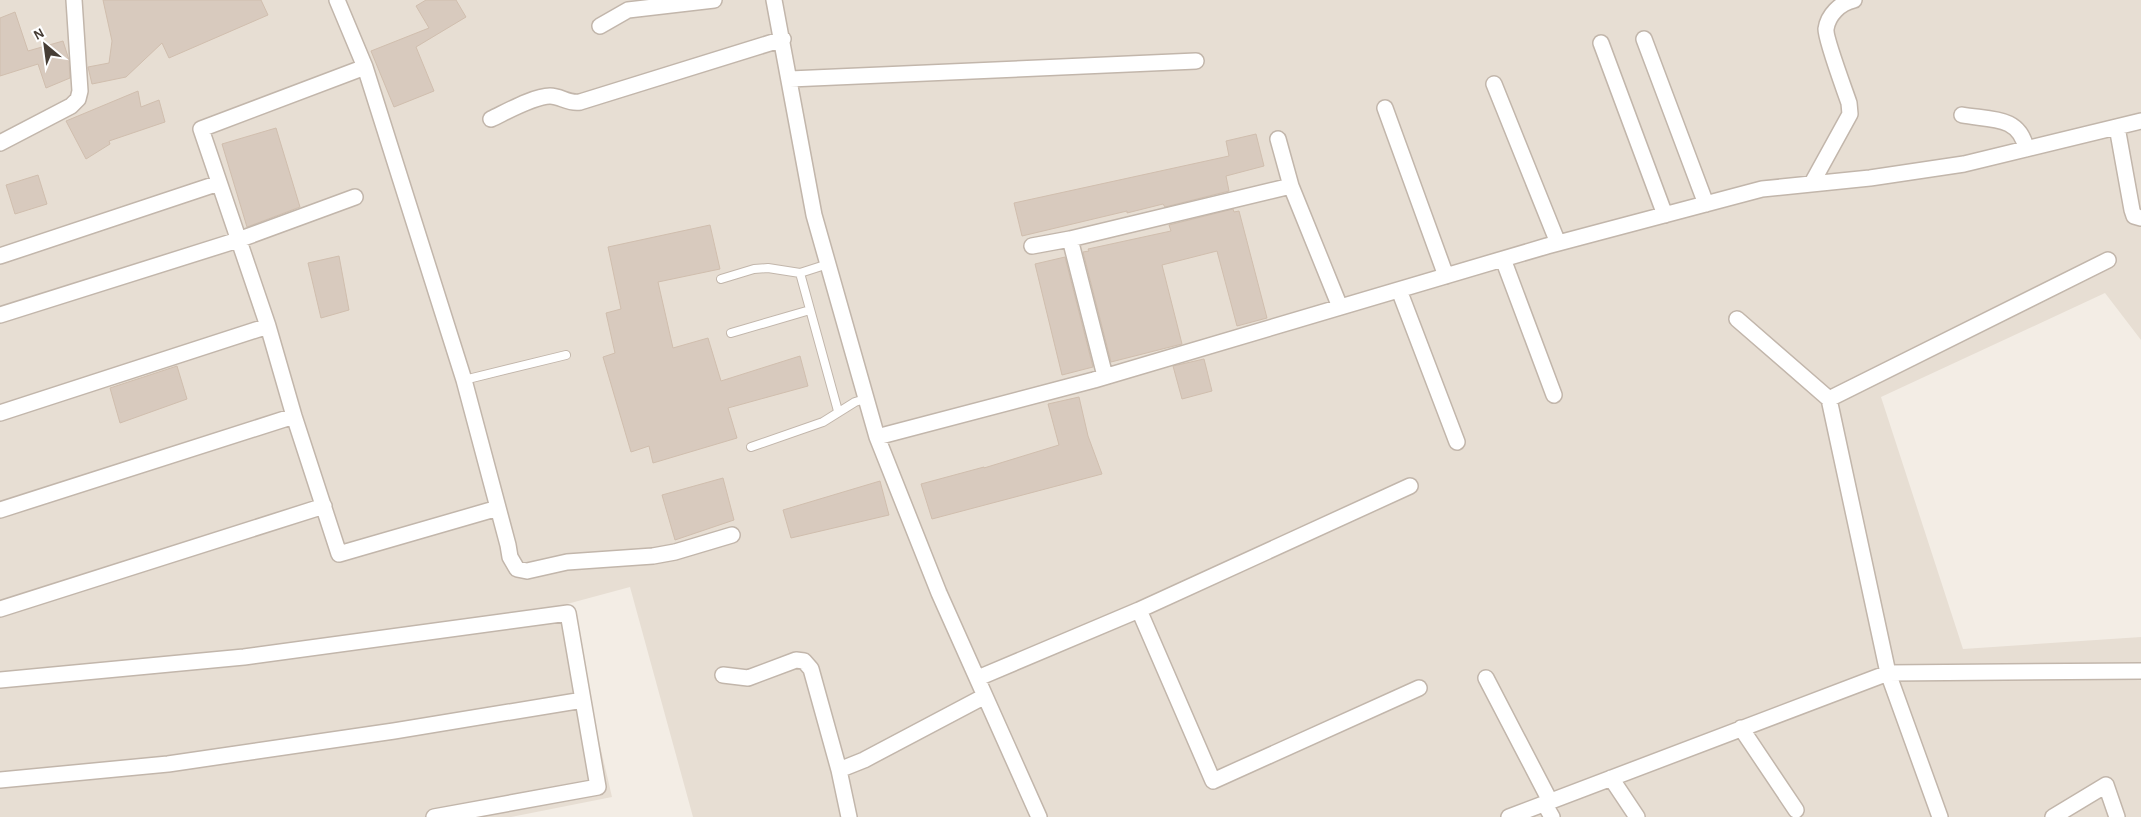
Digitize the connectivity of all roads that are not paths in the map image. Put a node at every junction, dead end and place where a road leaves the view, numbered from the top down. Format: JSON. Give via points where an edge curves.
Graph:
{"nodes":[{"id":1,"x":74,"y":0,"type":"edge"},
{"id":2,"x":337,"y":0,"type":"edge"},
{"id":3,"x":714,"y":0,"type":"edge"},
{"id":4,"x":774,"y":0,"type":"edge"},
{"id":5,"x":1854,"y":0,"type":"edge"},
{"id":6,"x":600,"y":26,"type":"dead end"},
{"id":7,"x":1644,"y":38,"type":"dead end"},
{"id":8,"x":783,"y":39,"type":"junction"},
{"id":9,"x":1601,"y":43,"type":"dead end"},
{"id":10,"x":1196,"y":61,"type":"dead end"},
{"id":11,"x":365,"y":67,"type":"junction"},
{"id":12,"x":790,"y":79,"type":"junction"},
{"id":13,"x":1494,"y":84,"type":"dead end"},
{"id":14,"x":1385,"y":108,"type":"dead end"},
{"id":15,"x":1962,"y":116,"type":"dead end"},
{"id":16,"x":490,"y":119,"type":"dead end"},
{"id":17,"x":2141,"y":121,"type":"edge"},
{"id":18,"x":2117,"y":127,"type":"junction"},
{"id":19,"x":1278,"y":138,"type":"dead end"},
{"id":20,"x":0,"y":143,"type":"edge"},
{"id":21,"x":2026,"y":149,"type":"junction"},
{"id":22,"x":219,"y":183,"type":"junction"},
{"id":23,"x":1812,"y":183,"type":"junction"},
{"id":24,"x":1291,"y":186,"type":"junction"},
{"id":25,"x":355,"y":197,"type":"dead end"},
{"id":26,"x":1706,"y":204,"type":"junction"},
{"id":27,"x":1665,"y":215,"type":"junction"},
{"id":28,"x":2141,"y":218,"type":"edge"},
{"id":29,"x":1070,"y":238,"type":"junction"},
{"id":30,"x":238,"y":240,"type":"junction"},
{"id":31,"x":1558,"y":243,"type":"junction"},
{"id":32,"x":1032,"y":246,"type":"dead end"},
{"id":33,"x":0,"y":256,"type":"edge"},
{"id":34,"x":1503,"y":259,"type":"junction"},
{"id":35,"x":2108,"y":260,"type":"dead end"},
{"id":36,"x":828,"y":264,"type":"junction"},
{"id":37,"x":800,"y":273,"type":"junction"},
{"id":38,"x":1446,"y":276,"type":"junction"},
{"id":39,"x":721,"y":279,"type":"dead end"},
{"id":40,"x":1399,"y":290,"type":"junction"},
{"id":41,"x":1340,"y":307,"type":"junction"},
{"id":42,"x":810,"y":310,"type":"junction"},
{"id":43,"x":0,"y":315,"type":"edge"},
{"id":44,"x":1737,"y":319,"type":"dead end"},
{"id":45,"x":268,"y":326,"type":"junction"},
{"id":46,"x":731,"y":333,"type":"dead end"},
{"id":47,"x":566,"y":355,"type":"dead end"},
{"id":48,"x":1105,"y":376,"type":"junction"},
{"id":49,"x":464,"y":380,"type":"junction"},
{"id":50,"x":1554,"y":395,"type":"dead end"},
{"id":51,"x":866,"y":399,"type":"junction"},
{"id":52,"x":1829,"y":399,"type":"junction"},
{"id":53,"x":838,"y":411,"type":"junction"},
{"id":54,"x":0,"y":413,"type":"edge"},
{"id":55,"x":294,"y":416,"type":"junction"},
{"id":56,"x":877,"y":437,"type":"junction"},
{"id":57,"x":1457,"y":442,"type":"dead end"},
{"id":58,"x":751,"y":447,"type":"dead end"},
{"id":59,"x":1410,"y":486,"type":"dead end"},
{"id":60,"x":324,"y":506,"type":"junction"},
{"id":61,"x":498,"y":508,"type":"junction"},
{"id":62,"x":0,"y":510,"type":"edge"},
{"id":63,"x":732,"y":535,"type":"dead end"},
{"id":64,"x":0,"y":609,"type":"edge"},
{"id":65,"x":1139,"y":610,"type":"junction"},
{"id":66,"x":2141,"y":670,"type":"edge"},
{"id":67,"x":1888,"y":673,"type":"junction"},
{"id":68,"x":723,"y":675,"type":"dead end"},
{"id":69,"x":978,"y":678,"type":"junction"},
{"id":70,"x":1486,"y":678,"type":"dead end"},
{"id":71,"x":0,"y":680,"type":"edge"},
{"id":72,"x":1419,"y":688,"type":"dead end"},
{"id":73,"x":985,"y":696,"type":"junction"},
{"id":74,"x":583,"y":700,"type":"junction"},
{"id":75,"x":1742,"y":728,"type":"junction"},
{"id":76,"x":839,"y":770,"type":"junction"},
{"id":77,"x":1612,"y":778,"type":"junction"},
{"id":78,"x":0,"y":780,"type":"edge"},
{"id":79,"x":1547,"y":802,"type":"junction"},
{"id":80,"x":1796,"y":810,"type":"dead end"},
{"id":81,"x":434,"y":817,"type":"edge"},
{"id":82,"x":849,"y":817,"type":"edge"},
{"id":83,"x":1039,"y":817,"type":"edge"},
{"id":84,"x":1509,"y":817,"type":"edge"},
{"id":85,"x":1552,"y":817,"type":"edge"},
{"id":86,"x":1637,"y":817,"type":"edge"},
{"id":87,"x":1940,"y":817,"type":"edge"},
{"id":88,"x":2053,"y":817,"type":"edge"},
{"id":89,"x":2117,"y":817,"type":"edge"}],
"edges":[{"from":1,"to":20,"type":"street","via":[[78,99],[72,106]]},
{"from":2,"to":11,"type":"street"},
{"from":3,"to":6,"type":"street","via":[[628,10]]},
{"from":4,"to":8,"type":"street"},
{"from":5,"to":23,"type":"street","via":[[1830,16],[1826,31],[1850,114]]},
{"from":7,"to":26,"type":"street"},
{"from":8,"to":12,"type":"street"},
{"from":8,"to":16,"type":"street","via":[[580,102],[567,102],[556,96],[541,97]]},
{"from":9,"to":27,"type":"street"},
{"from":10,"to":12,"type":"street"},
{"from":11,"to":22,"type":"street","via":[[201,128]]},
{"from":11,"to":49,"type":"street"},
{"from":12,"to":36,"type":"street","via":[[814,216]]},
{"from":13,"to":31,"type":"street"},
{"from":14,"to":38,"type":"street"},
{"from":15,"to":21,"type":"street","via":[[2008,122],[2021,132]]},
{"from":17,"to":18,"type":"street"},
{"from":18,"to":21,"type":"street"},
{"from":18,"to":28,"type":"street","via":[[2132,210],[2134,216]]},
{"from":19,"to":24,"type":"street"},
{"from":21,"to":23,"type":"street","via":[[1964,164]]},
{"from":22,"to":30,"type":"street"},
{"from":22,"to":33,"type":"street"},
{"from":23,"to":26,"type":"street","via":[[1762,189]]},
{"from":24,"to":29,"type":"street"},
{"from":24,"to":41,"type":"street"},
{"from":25,"to":30,"type":"street"},
{"from":26,"to":27,"type":"street"},
{"from":27,"to":31,"type":"street"},
{"from":29,"to":32,"type":"street"},
{"from":29,"to":48,"type":"street"},
{"from":30,"to":43,"type":"street"},
{"from":30,"to":45,"type":"street"},
{"from":31,"to":34,"type":"street"},
{"from":34,"to":38,"type":"street"},
{"from":34,"to":50,"type":"street"},
{"from":35,"to":52,"type":"street"},
{"from":36,"to":37,"type":"lane"},
{"from":36,"to":51,"type":"street"},
{"from":37,"to":39,"type":"lane","via":[[754,269]]},
{"from":37,"to":42,"type":"lane"},
{"from":38,"to":40,"type":"street"},
{"from":40,"to":41,"type":"street"},
{"from":40,"to":57,"type":"street"},
{"from":41,"to":48,"type":"street"},
{"from":42,"to":46,"type":"lane"},
{"from":42,"to":53,"type":"lane"},
{"from":44,"to":52,"type":"street"},
{"from":45,"to":54,"type":"street"},
{"from":45,"to":55,"type":"street"},
{"from":47,"to":49,"type":"lane"},
{"from":48,"to":56,"type":"street"},
{"from":49,"to":61,"type":"street"},
{"from":51,"to":53,"type":"lane"},
{"from":51,"to":56,"type":"street"},
{"from":52,"to":67,"type":"street"},
{"from":53,"to":58,"type":"lane","via":[[823,422]]},
{"from":55,"to":60,"type":"street"},
{"from":55,"to":62,"type":"street"},
{"from":56,"to":69,"type":"street","via":[[939,593]]},
{"from":59,"to":65,"type":"street"},
{"from":60,"to":61,"type":"street","via":[[339,554]]},
{"from":60,"to":64,"type":"street"},
{"from":61,"to":63,"type":"street","via":[[510,557],[517,569],[527,571],[567,562],[653,556]]},
{"from":65,"to":69,"type":"street"},
{"from":65,"to":72,"type":"street","via":[[1213,781]]},
{"from":66,"to":67,"type":"street"},
{"from":67,"to":75,"type":"street"},
{"from":67,"to":87,"type":"street"},
{"from":68,"to":76,"type":"street","via":[[748,678],[796,660],[804,661],[811,669]]},
{"from":69,"to":73,"type":"street"},
{"from":70,"to":79,"type":"street"},
{"from":71,"to":74,"type":"street","via":[[244,657],[568,613]]},
{"from":73,"to":76,"type":"street"},
{"from":73,"to":83,"type":"street"},
{"from":74,"to":78,"type":"street","via":[[168,764]]},
{"from":74,"to":81,"type":"street","via":[[598,786]]},
{"from":75,"to":77,"type":"street"},
{"from":75,"to":80,"type":"street"},
{"from":76,"to":82,"type":"street"},
{"from":77,"to":79,"type":"street"},
{"from":77,"to":86,"type":"street"},
{"from":79,"to":84,"type":"street"},
{"from":79,"to":85,"type":"street"},
{"from":88,"to":89,"type":"street","via":[[2106,785]]}]}
